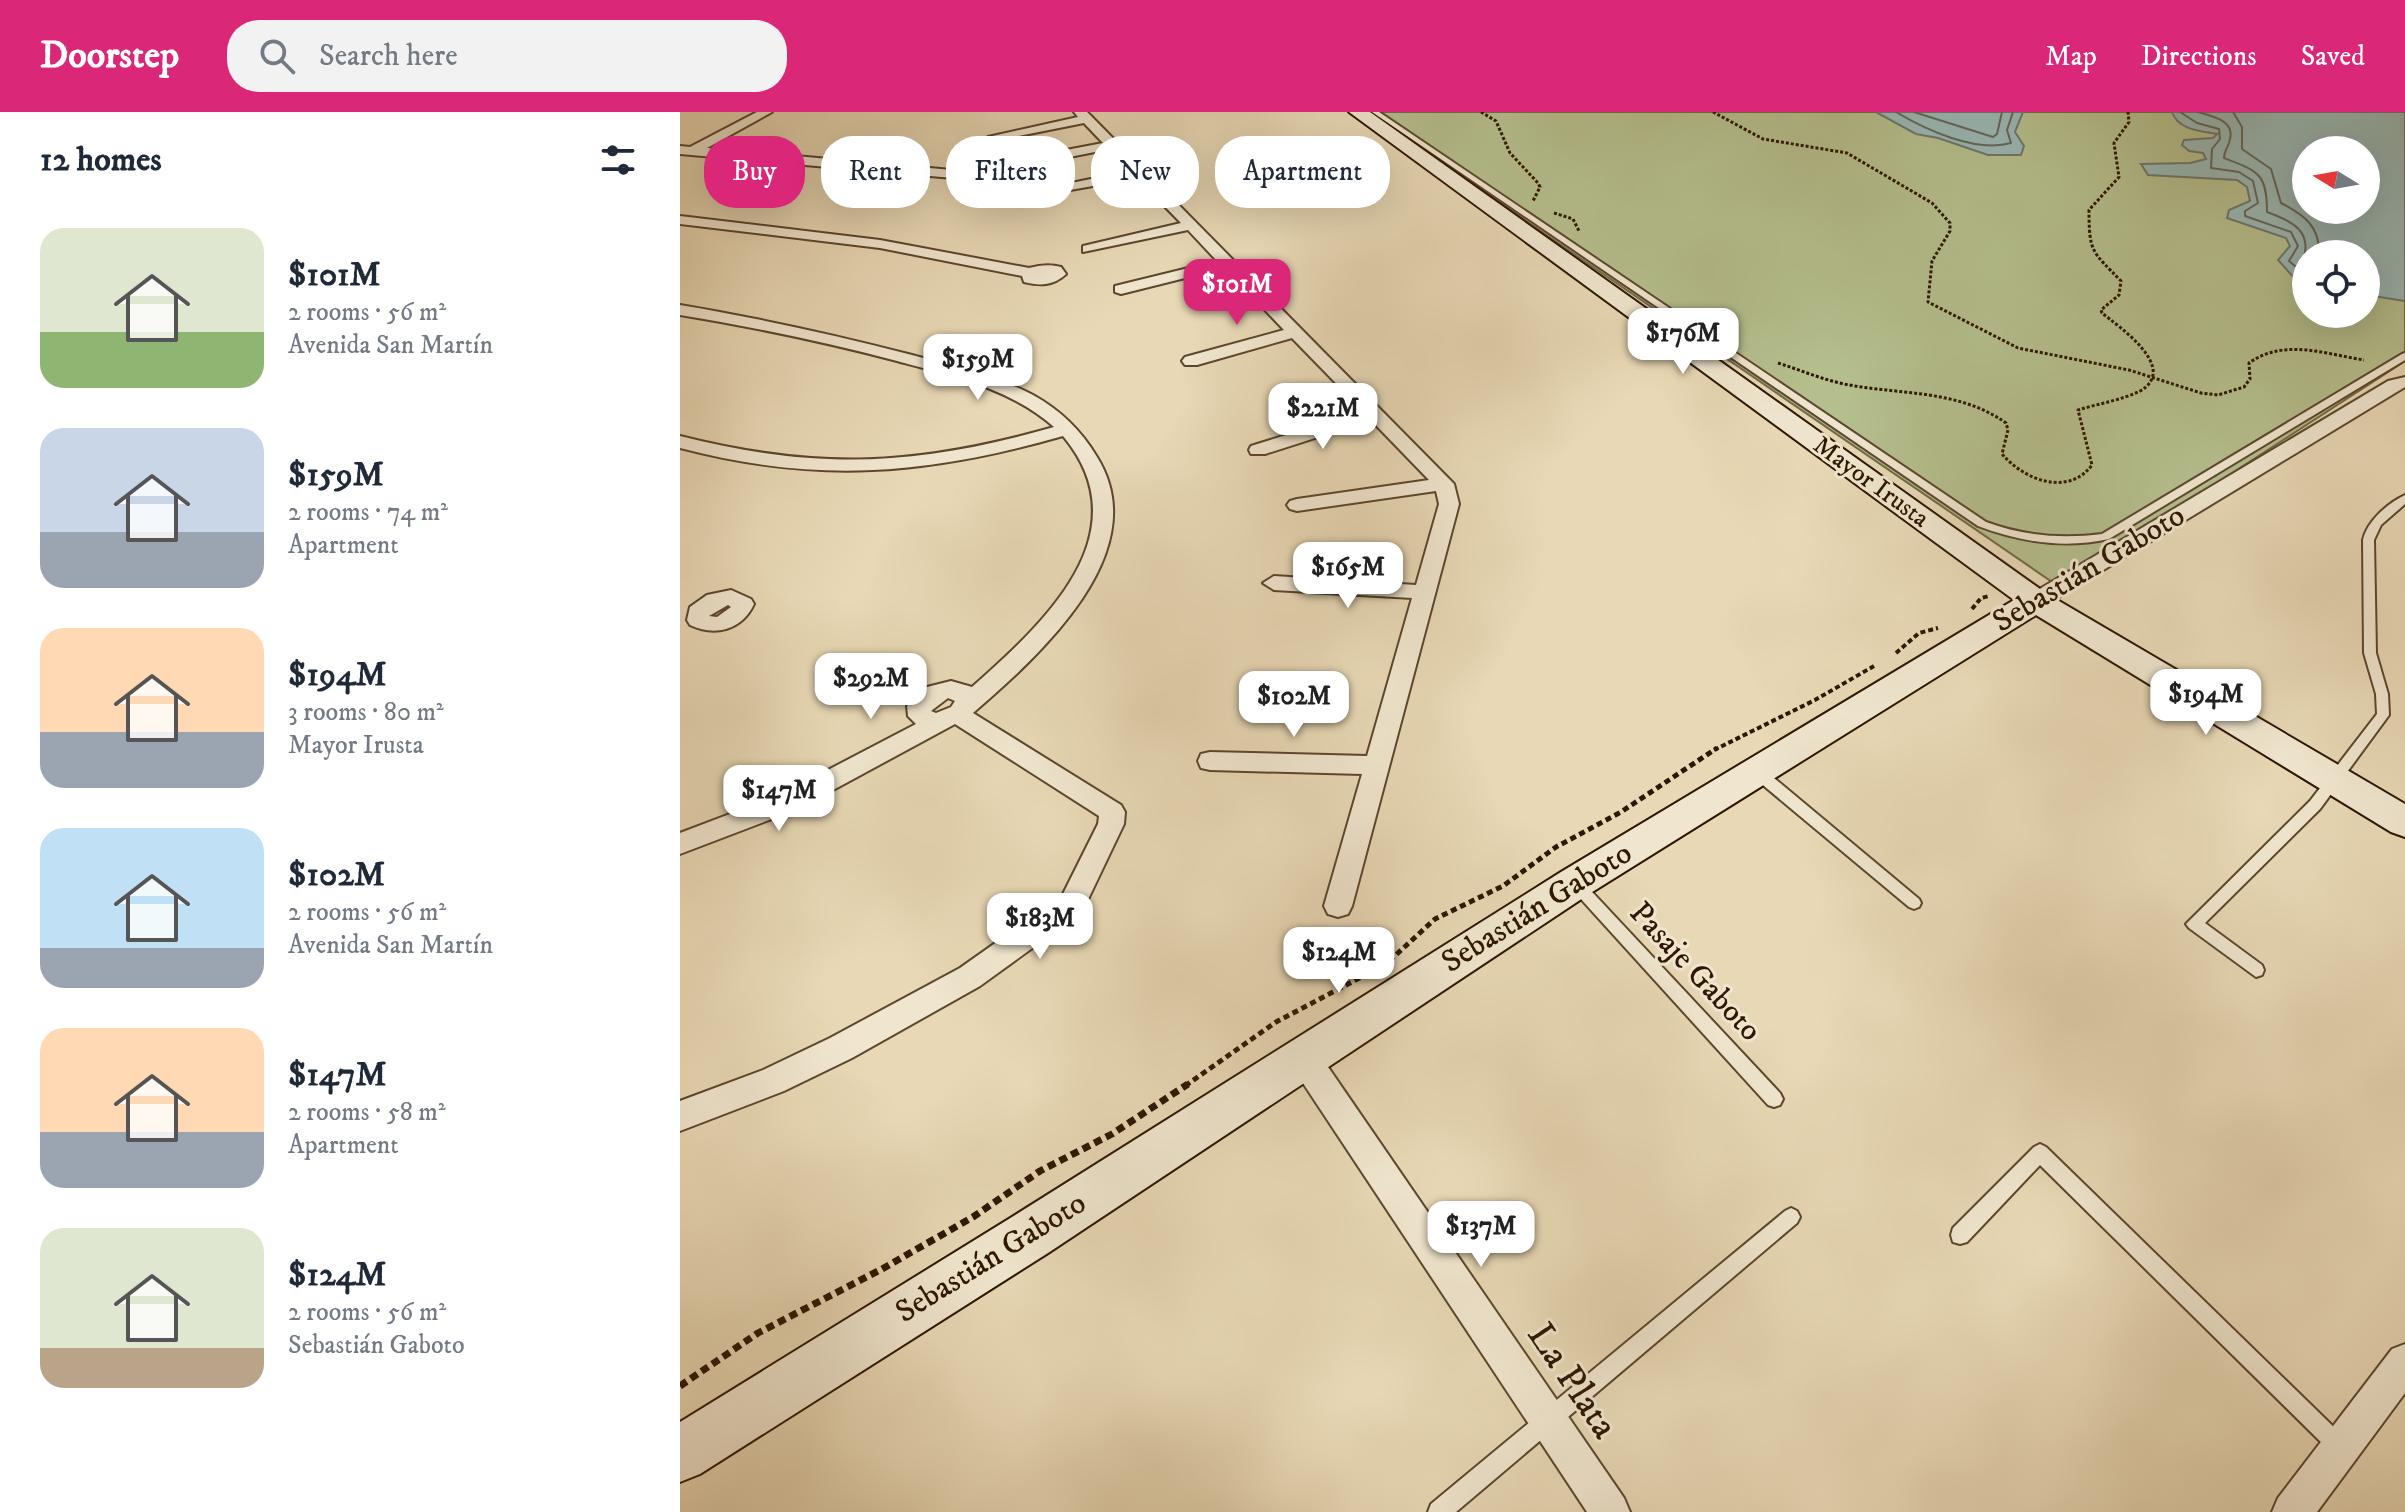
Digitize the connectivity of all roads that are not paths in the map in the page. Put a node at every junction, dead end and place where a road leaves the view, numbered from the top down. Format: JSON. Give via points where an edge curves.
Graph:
{"nodes":[{"id":1,"x":753,"y":112,"type":"edge"},
{"id":2,"x":766,"y":112,"type":"edge"},
{"id":3,"x":1358,"y":112,"type":"edge"},
{"id":4,"x":1375,"y":112,"type":"edge"},
{"id":5,"x":1084,"y":115,"type":"edge"},
{"id":6,"x":998,"y":136,"type":"edge"},
{"id":7,"x":1104,"y":136,"type":"edge"},
{"id":8,"x":683,"y":152,"type":"edge"},
{"id":9,"x":946,"y":173,"type":"edge"},
{"id":10,"x":1174,"y":208,"type":"edge"},
{"id":11,"x":680,"y":220,"type":"edge"},
{"id":12,"x":1191,"y":225,"type":"junction"},
{"id":13,"x":1088,"y":249,"type":"dead end"},
{"id":14,"x":1228,"y":263,"type":"junction"},
{"id":15,"x":1030,"y":273,"type":"dead end"},
{"id":16,"x":1121,"y":289,"type":"dead end"},
{"id":17,"x":680,"y":310,"type":"edge"},
{"id":18,"x":1295,"y":332,"type":"junction"},
{"id":19,"x":2405,"y":356,"type":"edge"},
{"id":20,"x":1191,"y":361,"type":"dead end"},
{"id":21,"x":2405,"y":382,"type":"edge"},
{"id":22,"x":1375,"y":413,"type":"junction"},
{"id":23,"x":1068,"y":429,"type":"junction"},
{"id":24,"x":680,"y":442,"type":"edge"},
{"id":25,"x":1258,"y":450,"type":"dead end"},
{"id":26,"x":1444,"y":484,"type":"junction"},
{"id":27,"x":2405,"y":498,"type":"edge"},
{"id":28,"x":1297,"y":505,"type":"dead end"},
{"id":29,"x":1274,"y":583,"type":"dead end"},
{"id":30,"x":1425,"y":592,"type":"junction"},
{"id":31,"x":2036,"y":601,"type":"junction"},
{"id":32,"x":952,"y":708,"type":"junction"},
{"id":33,"x":1210,"y":761,"type":"dead end"},
{"id":34,"x":1377,"y":765,"type":"junction"},
{"id":35,"x":853,"y":768,"type":"junction"},
{"id":36,"x":1757,"y":772,"type":"junction"},
{"id":37,"x":2336,"y":780,"type":"junction"},
{"id":38,"x":2405,"y":822,"type":"edge"},
{"id":39,"x":680,"y":844,"type":"edge"},
{"id":40,"x":1575,"y":883,"type":"junction"},
{"id":41,"x":1914,"y":903,"type":"dead end"},
{"id":42,"x":1338,"y":906,"type":"dead end"},
{"id":43,"x":2256,"y":970,"type":"dead end"},
{"id":44,"x":1304,"y":1058,"type":"junction"},
{"id":45,"x":1774,"y":1099,"type":"dead end"},
{"id":46,"x":680,"y":1116,"type":"edge"},
{"id":47,"x":1791,"y":1217,"type":"dead end"},
{"id":48,"x":1960,"y":1235,"type":"dead end"},
{"id":49,"x":2405,"y":1362,"type":"edge"},
{"id":50,"x":1548,"y":1422,"type":"junction"},
{"id":51,"x":2341,"y":1448,"type":"junction"},
{"id":52,"x":680,"y":1454,"type":"edge"},
{"id":53,"x":1439,"y":1512,"type":"edge"},
{"id":54,"x":1610,"y":1512,"type":"edge"},
{"id":55,"x":2292,"y":1512,"type":"edge"}],
"edges":[{"from":1,"to":8,"type":"street"},
{"from":2,"to":8,"type":"street"},
{"from":3,"to":31,"type":"main road","name":"Mayor Irusta"},
{"from":4,"to":19,"type":"lane","via":[[1982,524],[2020,537],[2105,537]]},
{"from":5,"to":6,"type":"street"},
{"from":5,"to":7,"type":"street"},
{"from":8,"to":9,"type":"street"},
{"from":10,"to":12,"type":"street"},
{"from":11,"to":15,"type":"street","via":[[880,244]]},
{"from":12,"to":13,"type":"street"},
{"from":12,"to":14,"type":"street"},
{"from":14,"to":16,"type":"street"},
{"from":14,"to":18,"type":"street"},
{"from":17,"to":23,"type":"street","via":[[795,331],[946,369],[1028,399]]},
{"from":18,"to":20,"type":"street"},
{"from":18,"to":22,"type":"street"},
{"from":21,"to":31,"type":"street","name":"Sebastián Gaboto"},
{"from":22,"to":25,"type":"street"},
{"from":22,"to":26,"type":"street"},
{"from":23,"to":24,"type":"street","via":[[929,463],[847,469],[755,462]]},
{"from":23,"to":32,"type":"street","via":[[1093,462],[1102,487],[1096,555],[1078,585],[1002,677]]},
{"from":26,"to":28,"type":"street"},
{"from":26,"to":30,"type":"street","via":[[1449,504]]},
{"from":27,"to":37,"type":"lane","via":[[2376,522],[2366,548],[2367,643],[2385,698],[2383,715]]},
{"from":29,"to":30,"type":"street"},
{"from":30,"to":34,"type":"street"},
{"from":31,"to":36,"type":"main road","name":"Sebastián Gaboto"},
{"from":31,"to":37,"type":"main road","name":"Mayor Irusta"},
{"from":32,"to":35,"type":"street"},
{"from":32,"to":35,"type":"street","via":[[927,697]]},
{"from":32,"to":46,"type":"street","via":[[1112,812],[1072,904],[970,977],[854,1041],[773,1081]]},
{"from":33,"to":34,"type":"street"},
{"from":34,"to":42,"type":"street"},
{"from":35,"to":39,"type":"street","via":[[757,816]]},
{"from":36,"to":40,"type":"main road","name":"Sebastián Gaboto"},
{"from":36,"to":41,"type":"lane"},
{"from":37,"to":38,"type":"main road","name":"Mayor Irusta"},
{"from":37,"to":43,"type":"lane","via":[[2194,924]]},
{"from":40,"to":44,"type":"main road","name":"Sebastián Gaboto"},
{"from":40,"to":45,"type":"lane","name":"Pasaje Gaboto"},
{"from":44,"to":50,"type":"street","name":"La Plata"},
{"from":44,"to":52,"type":"main road","name":"Sebastián Gaboto"},
{"from":47,"to":50,"type":"lane"},
{"from":48,"to":51,"type":"lane","via":[[2040,1153]]},
{"from":49,"to":51,"type":"street"},
{"from":50,"to":53,"type":"lane"},
{"from":50,"to":54,"type":"street","name":"La Plata"},
{"from":51,"to":55,"type":"street"}]}
